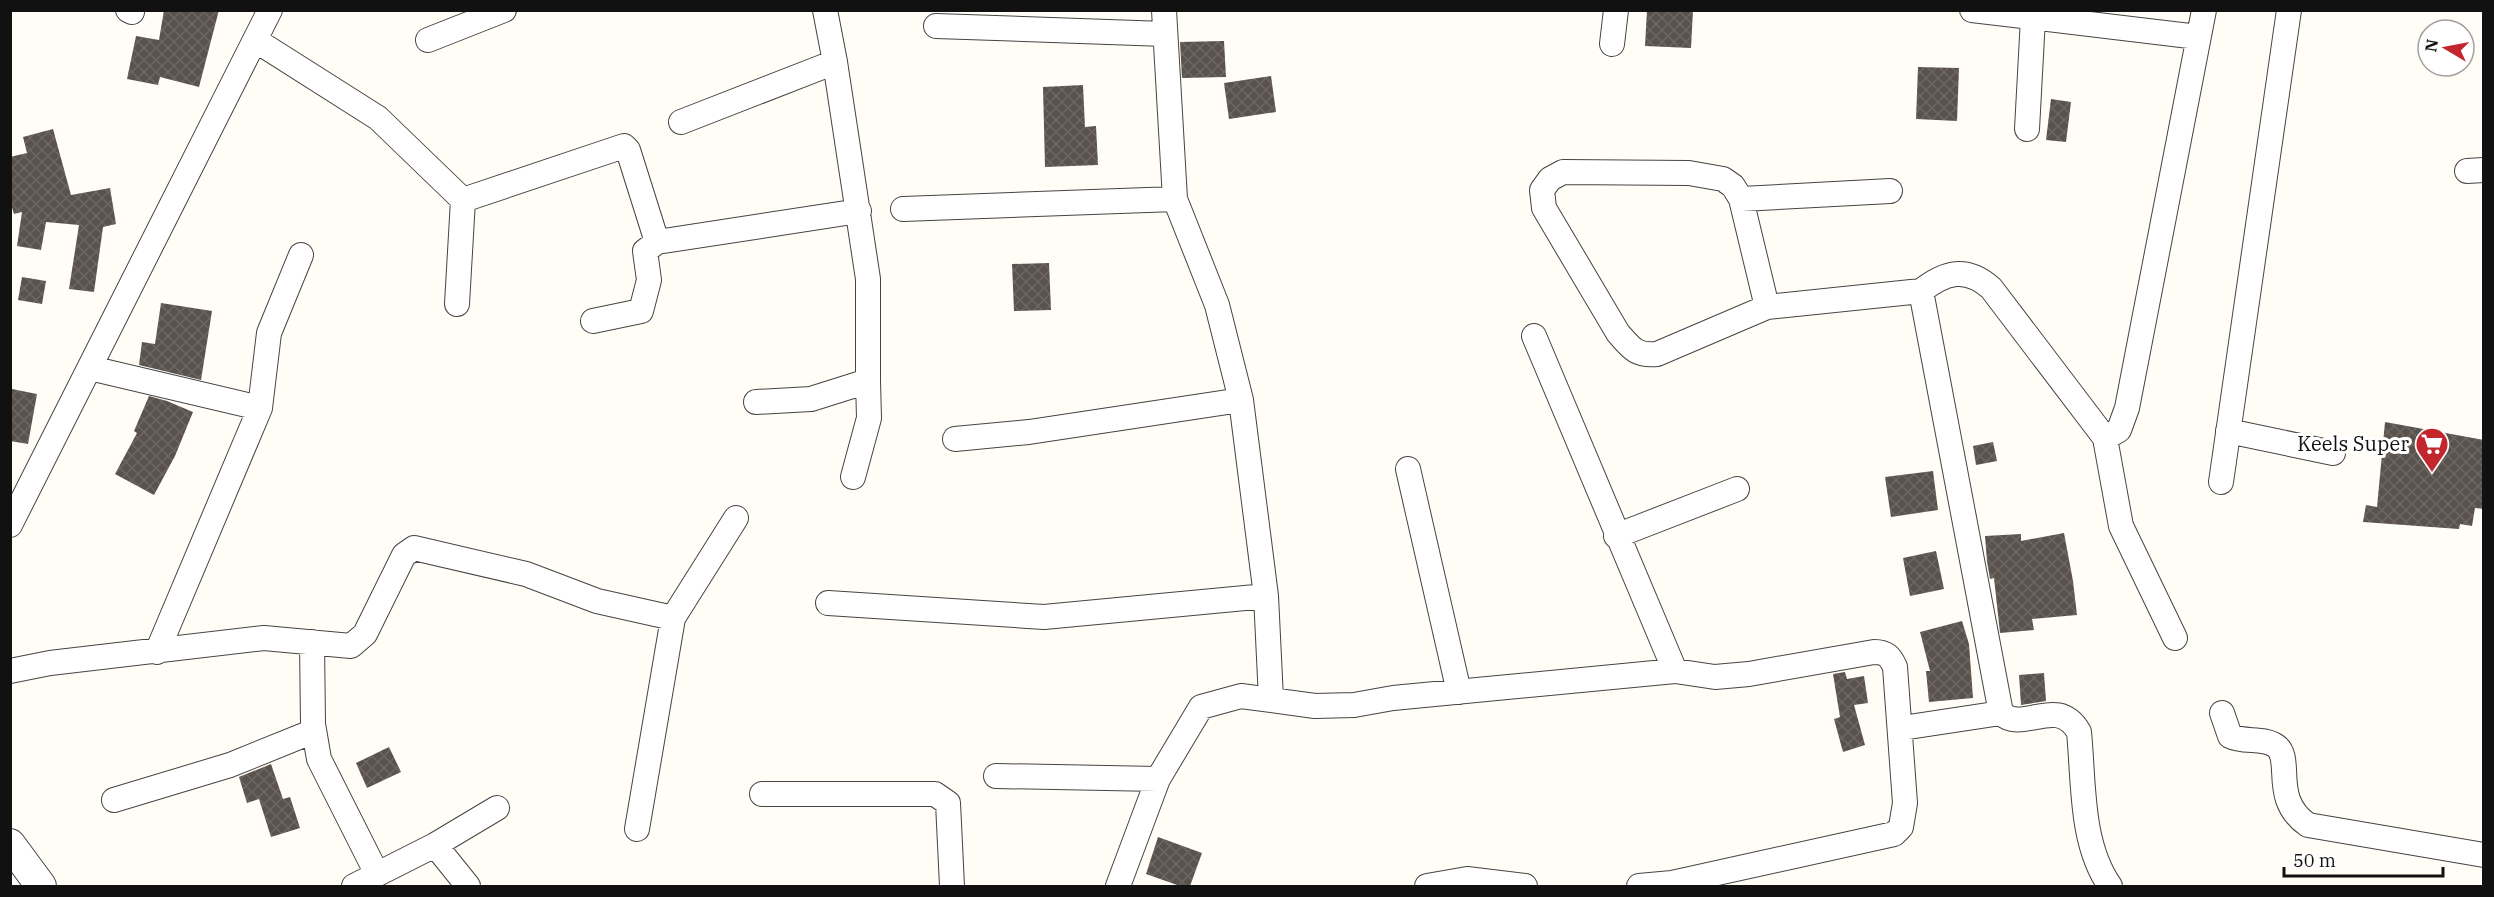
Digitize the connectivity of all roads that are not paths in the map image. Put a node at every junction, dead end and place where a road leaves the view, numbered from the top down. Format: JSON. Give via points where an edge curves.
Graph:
{"nodes":[{"id":1,"x":270,"y":10,"type":"edge"},
{"id":2,"x":504,"y":10,"type":"edge"},
{"id":3,"x":825,"y":10,"type":"edge"},
{"id":4,"x":1164,"y":10,"type":"edge"},
{"id":5,"x":1616,"y":10,"type":"edge"},
{"id":6,"x":1972,"y":10,"type":"edge"},
{"id":7,"x":2204,"y":10,"type":"edge"},
{"id":8,"x":2289,"y":10,"type":"edge"},
{"id":9,"x":2033,"y":18,"type":"junction"},
{"id":10,"x":936,"y":26,"type":"dead end"},
{"id":11,"x":1165,"y":34,"type":"junction"},
{"id":12,"x":2198,"y":37,"type":"junction"},
{"id":13,"x":255,"y":40,"type":"junction"},
{"id":14,"x":428,"y":40,"type":"dead end"},
{"id":15,"x":1612,"y":44,"type":"dead end"},
{"id":16,"x":835,"y":62,"type":"junction"},
{"id":17,"x":681,"y":122,"type":"dead end"},
{"id":18,"x":2026,"y":129,"type":"dead end"},
{"id":19,"x":1890,"y":191,"type":"dead end"},
{"id":20,"x":1742,"y":199,"type":"junction"},
{"id":21,"x":463,"y":200,"type":"junction"},
{"id":22,"x":1175,"y":200,"type":"junction"},
{"id":23,"x":903,"y":209,"type":"dead end"},
{"id":24,"x":859,"y":211,"type":"junction"},
{"id":25,"x":657,"y":242,"type":"junction"},
{"id":26,"x":301,"y":255,"type":"dead end"},
{"id":27,"x":1921,"y":291,"type":"junction"},
{"id":28,"x":458,"y":304,"type":"dead end"},
{"id":29,"x":1767,"y":307,"type":"junction"},
{"id":30,"x":593,"y":321,"type":"dead end"},
{"id":31,"x":1534,"y":336,"type":"dead end"},
{"id":32,"x":90,"y":368,"type":"junction"},
{"id":33,"x":868,"y":381,"type":"junction"},
{"id":34,"x":1241,"y":400,"type":"junction"},
{"id":35,"x":756,"y":402,"type":"dead end"},
{"id":36,"x":260,"y":408,"type":"junction"},
{"id":37,"x":2228,"y":431,"type":"junction"},
{"id":38,"x":2105,"y":438,"type":"junction"},
{"id":39,"x":955,"y":440,"type":"dead end"},
{"id":40,"x":2333,"y":453,"type":"dead end"},
{"id":41,"x":1408,"y":469,"type":"dead end"},
{"id":42,"x":853,"y":477,"type":"dead end"},
{"id":43,"x":2221,"y":482,"type":"dead end"},
{"id":44,"x":1737,"y":489,"type":"dead end"},
{"id":45,"x":735,"y":518,"type":"dead end"},
{"id":46,"x":10,"y":525,"type":"edge"},
{"id":47,"x":1616,"y":536,"type":"junction"},
{"id":48,"x":1266,"y":596,"type":"junction"},
{"id":49,"x":828,"y":603,"type":"dead end"},
{"id":50,"x":673,"y":618,"type":"junction"},
{"id":51,"x":2175,"y":638,"type":"dead end"},
{"id":52,"x":312,"y":642,"type":"junction"},
{"id":53,"x":158,"y":652,"type":"junction"},
{"id":54,"x":10,"y":671,"type":"edge"},
{"id":55,"x":1675,"y":671,"type":"junction"},
{"id":56,"x":1459,"y":692,"type":"junction"},
{"id":57,"x":1271,"y":699,"type":"junction"},
{"id":58,"x":2001,"y":713,"type":"junction"},
{"id":59,"x":2222,"y":713,"type":"dead end"},
{"id":60,"x":1902,"y":728,"type":"junction"},
{"id":61,"x":314,"y":731,"type":"junction"},
{"id":62,"x":996,"y":776,"type":"dead end"},
{"id":63,"x":1158,"y":779,"type":"junction"},
{"id":64,"x":762,"y":794,"type":"dead end"},
{"id":65,"x":114,"y":800,"type":"dead end"},
{"id":66,"x":497,"y":808,"type":"dead end"},
{"id":67,"x":637,"y":829,"type":"dead end"},
{"id":68,"x":435,"y":845,"type":"junction"},
{"id":69,"x":11,"y":846,"type":"edge"},
{"id":70,"x":2484,"y":855,"type":"edge"},
{"id":71,"x":377,"y":874,"type":"junction"},
{"id":72,"x":1672,"y":885,"type":"edge"},
{"id":73,"x":41,"y":886,"type":"edge"},
{"id":74,"x":354,"y":886,"type":"edge"},
{"id":75,"x":468,"y":886,"type":"edge"},
{"id":76,"x":952,"y":886,"type":"edge"},
{"id":77,"x":1118,"y":886,"type":"edge"},
{"id":78,"x":1427,"y":886,"type":"edge"},
{"id":79,"x":1525,"y":886,"type":"edge"},
{"id":80,"x":1639,"y":886,"type":"edge"},
{"id":81,"x":2110,"y":886,"type":"edge"}],
"edges":[{"from":1,"to":13,"type":"street"},
{"from":2,"to":14,"type":"street"},
{"from":3,"to":16,"type":"street"},
{"from":4,"to":11,"type":"street"},
{"from":5,"to":15,"type":"street"},
{"from":6,"to":9,"type":"street"},
{"from":7,"to":12,"type":"street"},
{"from":8,"to":37,"type":"street"},
{"from":9,"to":12,"type":"street"},
{"from":9,"to":18,"type":"street"},
{"from":10,"to":11,"type":"street"},
{"from":11,"to":22,"type":"street"},
{"from":12,"to":38,"type":"street","via":[[2127,408],[2119,430]]},
{"from":13,"to":21,"type":"street","via":[[378,118]]},
{"from":13,"to":32,"type":"street"},
{"from":16,"to":17,"type":"street"},
{"from":16,"to":24,"type":"street"},
{"from":19,"to":20,"type":"street"},
{"from":20,"to":29,"type":"street"},
{"from":20,"to":29,"type":"street","via":[[1723,179],[1689,173],[1563,172],[1550,179],[1542,190],[1544,208],[1618,333],[1643,355],[1657,354]]},
{"from":21,"to":25,"type":"street","via":[[624,146]]},
{"from":21,"to":28,"type":"street"},
{"from":22,"to":23,"type":"street"},
{"from":22,"to":34,"type":"street","via":[[1217,305]]},
{"from":24,"to":25,"type":"street"},
{"from":24,"to":33,"type":"street","via":[[868,279]]},
{"from":25,"to":30,"type":"street","via":[[645,250],[649,280],[641,311]]},
{"from":26,"to":36,"type":"street","via":[[269,333]]},
{"from":27,"to":29,"type":"street"},
{"from":27,"to":38,"type":"street","via":[[1950,273],[1982,280]]},
{"from":27,"to":58,"type":"street"},
{"from":31,"to":47,"type":"street"},
{"from":32,"to":36,"type":"street"},
{"from":32,"to":46,"type":"street"},
{"from":33,"to":35,"type":"street","via":[[811,399]]},
{"from":33,"to":42,"type":"street","via":[[869,418]]},
{"from":34,"to":39,"type":"street"},
{"from":34,"to":48,"type":"street"},
{"from":36,"to":53,"type":"street"},
{"from":37,"to":40,"type":"street"},
{"from":37,"to":43,"type":"street"},
{"from":38,"to":51,"type":"street","via":[[2121,526]]},
{"from":41,"to":56,"type":"street"},
{"from":44,"to":47,"type":"street"},
{"from":45,"to":50,"type":"street"},
{"from":47,"to":55,"type":"street"},
{"from":48,"to":49,"type":"street","via":[[1044,616]]},
{"from":48,"to":57,"type":"street"},
{"from":50,"to":52,"type":"street","via":[[597,601],[526,574],[414,548],[404,555],[365,634],[351,646]]},
{"from":50,"to":67,"type":"street"},
{"from":52,"to":53,"type":"street","via":[[264,638]]},
{"from":52,"to":61,"type":"street"},
{"from":53,"to":54,"type":"street"},
{"from":55,"to":56,"type":"street"},
{"from":55,"to":60,"type":"street","via":[[1715,677],[1749,674],[1883,652],[1895,667]]},
{"from":56,"to":57,"type":"street","via":[[1353,705],[1315,706]]},
{"from":57,"to":63,"type":"street","via":[[1241,696],[1201,707]]},
{"from":58,"to":60,"type":"street"},
{"from":58,"to":81,"type":"street","via":[[2016,719],[2056,714],[2074,724],[2079,732],[2089,836],[2101,873]]},
{"from":59,"to":70,"type":"street","via":[[2230,736],[2278,747],[2283,756],[2285,795],[2296,817],[2308,825]]},
{"from":60,"to":72,"type":"street","via":[[1905,803],[1900,827],[1894,834]]},
{"from":61,"to":65,"type":"street","via":[[230,765]]},
{"from":61,"to":71,"type":"street","via":[[319,759]]},
{"from":62,"to":63,"type":"street"},
{"from":63,"to":77,"type":"street"},
{"from":64,"to":76,"type":"street","via":[[935,794],[948,803]]},
{"from":66,"to":68,"type":"street"},
{"from":68,"to":71,"type":"street"},
{"from":68,"to":75,"type":"street"},
{"from":69,"to":73,"type":"street"},
{"from":71,"to":74,"type":"street"},
{"from":72,"to":80,"type":"street"},
{"from":78,"to":79,"type":"street","via":[[1467,879]]}]}
